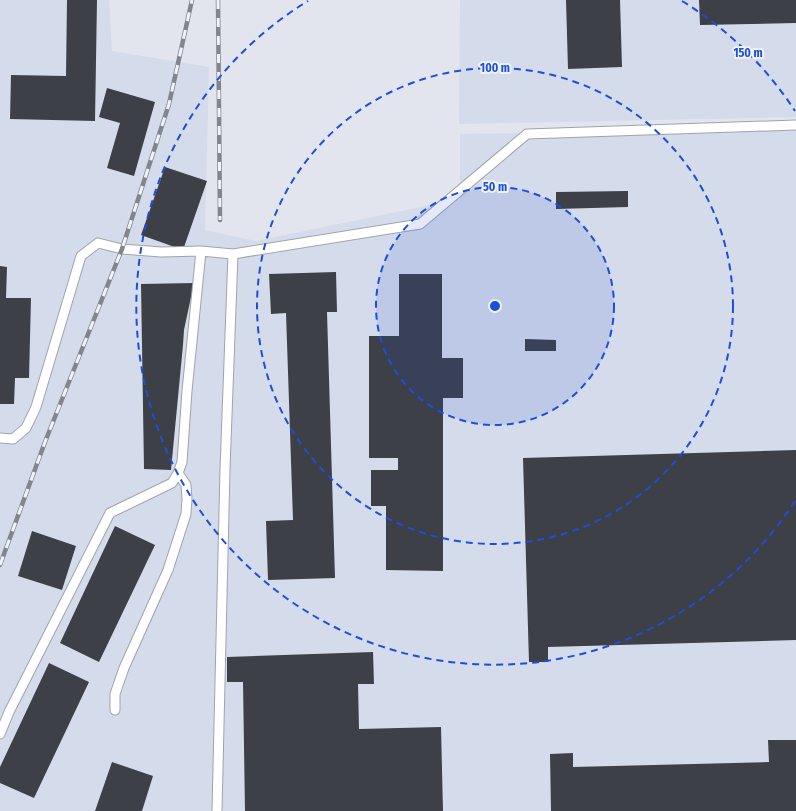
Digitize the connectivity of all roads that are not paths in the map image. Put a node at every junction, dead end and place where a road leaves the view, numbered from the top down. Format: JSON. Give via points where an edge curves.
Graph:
{"nodes":[{"id":1,"x":796,"y":125,"type":"edge"},
{"id":2,"x":201,"y":251,"type":"junction"},
{"id":3,"x":233,"y":254,"type":"junction"},
{"id":4,"x":0,"y":438,"type":"edge"},
{"id":5,"x":178,"y":474,"type":"junction"},
{"id":6,"x":115,"y":710,"type":"dead end"},
{"id":7,"x":0,"y":734,"type":"edge"},
{"id":8,"x":217,"y":811,"type":"edge"}],
"edges":[{"from":1,"to":3,"type":"lane","via":[[527,134],[420,224]]},
{"from":2,"to":3,"type":"lane"},
{"from":2,"to":4,"type":"lane","via":[[161,252],[122,249],[98,243],[81,256],[36,407],[22,432],[13,439]]},
{"from":2,"to":5,"type":"lane","via":[[182,462]]},
{"from":3,"to":8,"type":"lane"},
{"from":5,"to":6,"type":"lane","via":[[186,485],[186,514],[168,570],[124,668],[115,694]]},
{"from":5,"to":7,"type":"lane","via":[[172,483],[110,513]]}]}
